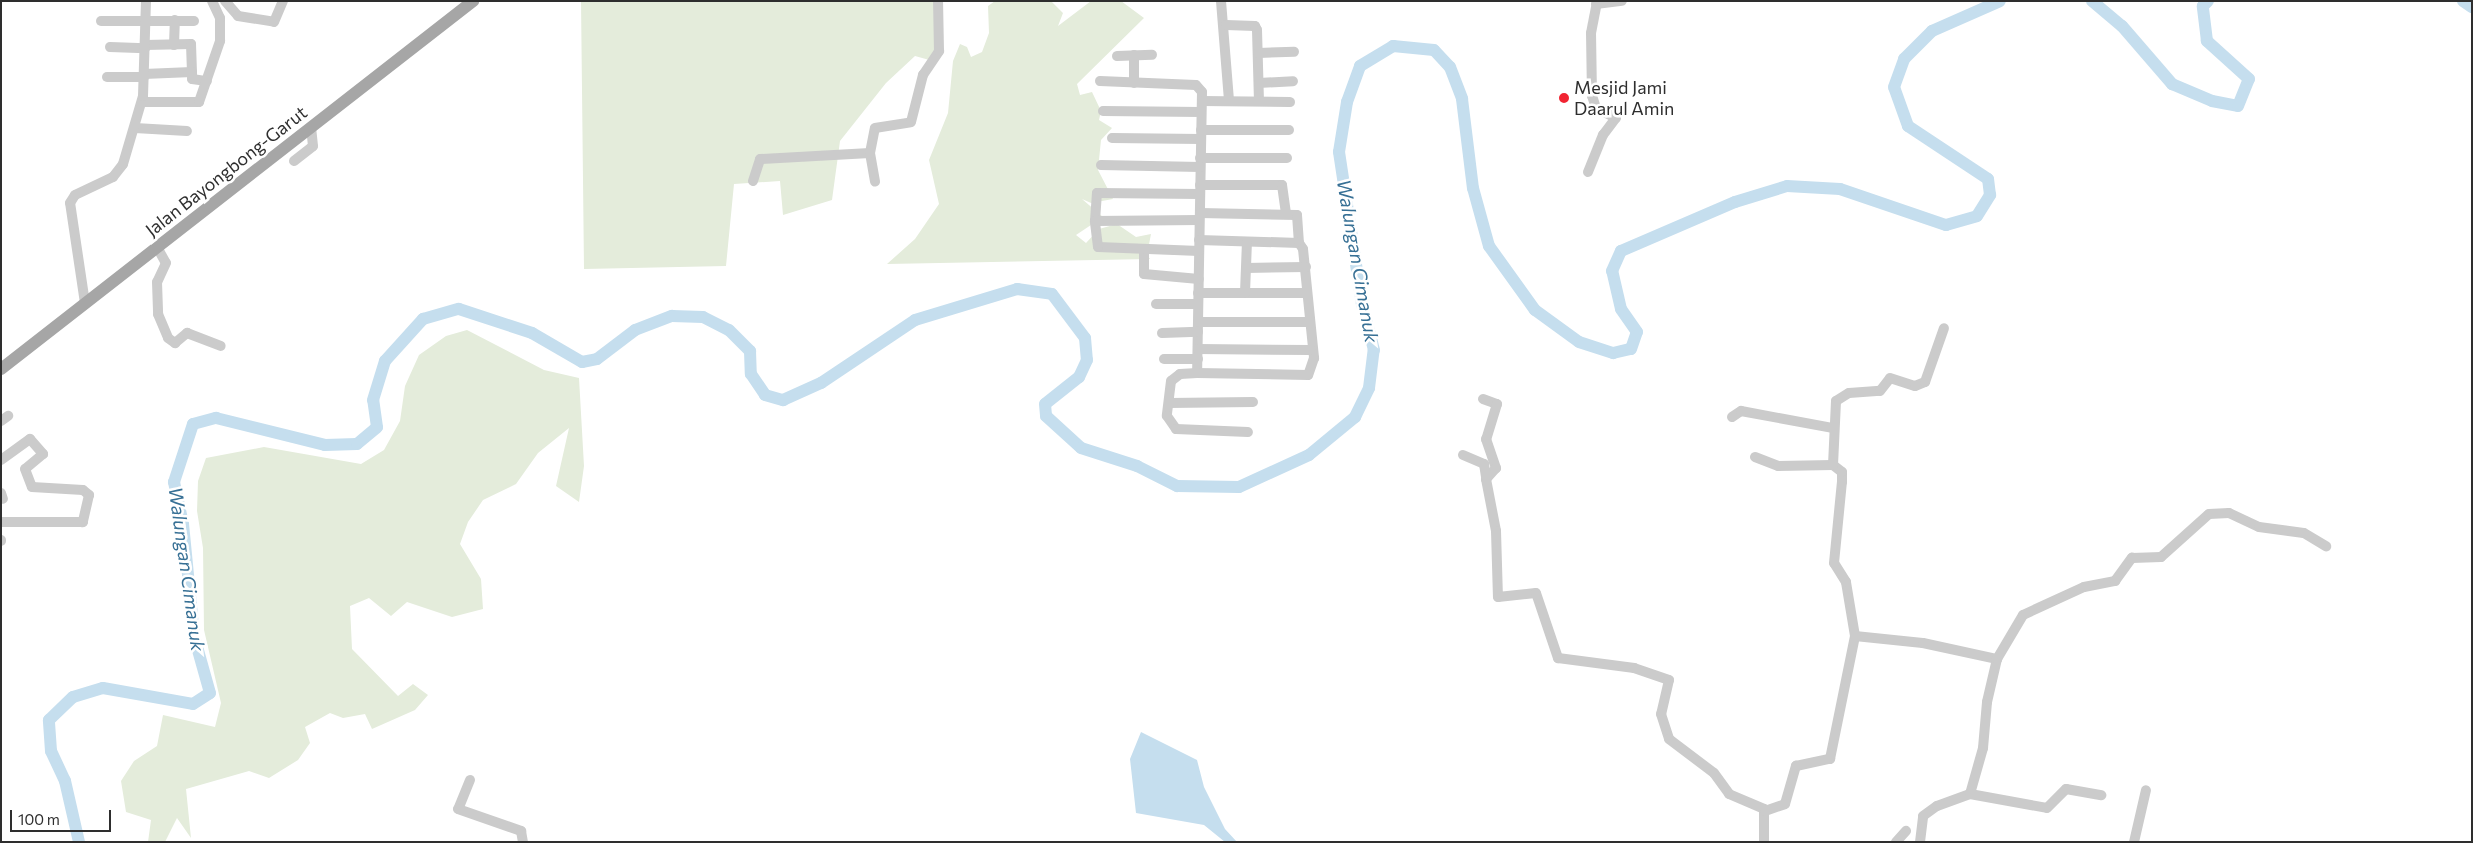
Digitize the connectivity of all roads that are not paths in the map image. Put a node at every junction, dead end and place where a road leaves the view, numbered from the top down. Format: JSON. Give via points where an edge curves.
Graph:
{"nodes":[{"id":1,"x":146,"y":1,"type":"edge"},
{"id":2,"x":212,"y":1,"type":"edge"},
{"id":3,"x":225,"y":1,"type":"edge"},
{"id":4,"x":283,"y":1,"type":"edge"},
{"id":5,"x":473,"y":1,"type":"edge"},
{"id":6,"x":938,"y":1,"type":"edge"},
{"id":7,"x":1221,"y":1,"type":"edge"},
{"id":8,"x":1622,"y":1,"type":"edge"},
{"id":9,"x":1596,"y":2,"type":"edge"},
{"id":10,"x":146,"y":19,"type":"junction"},
{"id":11,"x":175,"y":20,"type":"junction"},
{"id":12,"x":101,"y":21,"type":"dead end"},
{"id":13,"x":194,"y":21,"type":"dead end"},
{"id":14,"x":1226,"y":25,"type":"junction"},
{"id":15,"x":174,"y":45,"type":"junction"},
{"id":16,"x":110,"y":46,"type":"dead end"},
{"id":17,"x":145,"y":46,"type":"junction"},
{"id":18,"x":1294,"y":52,"type":"dead end"},
{"id":19,"x":1258,"y":53,"type":"junction"},
{"id":20,"x":1134,"y":55,"type":"junction"},
{"id":21,"x":1152,"y":55,"type":"dead end"},
{"id":22,"x":1118,"y":56,"type":"dead end"},
{"id":23,"x":192,"y":72,"type":"junction"},
{"id":24,"x":144,"y":76,"type":"junction"},
{"id":25,"x":107,"y":77,"type":"dead end"},
{"id":26,"x":207,"y":81,"type":"junction"},
{"id":27,"x":1100,"y":81,"type":"dead end"},
{"id":28,"x":1293,"y":81,"type":"dead end"},
{"id":29,"x":1134,"y":82,"type":"junction"},
{"id":30,"x":1259,"y":83,"type":"junction"},
{"id":31,"x":1202,"y":101,"type":"junction"},
{"id":32,"x":1229,"y":101,"type":"junction"},
{"id":33,"x":1259,"y":101,"type":"junction"},
{"id":34,"x":142,"y":102,"type":"junction"},
{"id":35,"x":1290,"y":102,"type":"dead end"},
{"id":36,"x":1103,"y":111,"type":"dead end"},
{"id":37,"x":1201,"y":112,"type":"junction"},
{"id":38,"x":135,"y":128,"type":"junction"},
{"id":39,"x":311,"y":128,"type":"junction"},
{"id":40,"x":1289,"y":130,"type":"dead end"},
{"id":41,"x":187,"y":131,"type":"dead end"},
{"id":42,"x":1201,"y":135,"type":"junction"},
{"id":43,"x":1112,"y":138,"type":"dead end"},
{"id":44,"x":870,"y":152,"type":"junction"},
{"id":45,"x":1287,"y":158,"type":"dead end"},
{"id":46,"x":294,"y":161,"type":"dead end"},
{"id":47,"x":1200,"y":162,"type":"junction"},
{"id":48,"x":1101,"y":165,"type":"dead end"},
{"id":49,"x":1588,"y":172,"type":"dead end"},
{"id":50,"x":752,"y":181,"type":"dead end"},
{"id":51,"x":875,"y":182,"type":"dead end"},
{"id":52,"x":1200,"y":189,"type":"junction"},
{"id":53,"x":1286,"y":212,"type":"junction"},
{"id":54,"x":1199,"y":217,"type":"junction"},
{"id":55,"x":1096,"y":221,"type":"junction"},
{"id":56,"x":1199,"y":240,"type":"junction"},
{"id":57,"x":1247,"y":242,"type":"junction"},
{"id":58,"x":1299,"y":243,"type":"junction"},
{"id":59,"x":157,"y":247,"type":"junction"},
{"id":60,"x":1144,"y":249,"type":"junction"},
{"id":61,"x":1199,"y":252,"type":"junction"},
{"id":62,"x":1306,"y":267,"type":"junction"},
{"id":63,"x":1246,"y":268,"type":"junction"},
{"id":64,"x":1199,"y":279,"type":"junction"},
{"id":65,"x":1198,"y":293,"type":"junction"},
{"id":66,"x":1246,"y":293,"type":"junction"},
{"id":67,"x":1307,"y":293,"type":"junction"},
{"id":68,"x":85,"y":303,"type":"junction"},
{"id":69,"x":1156,"y":304,"type":"dead end"},
{"id":70,"x":1198,"y":304,"type":"junction"},
{"id":71,"x":1198,"y":322,"type":"junction"},
{"id":72,"x":1309,"y":322,"type":"junction"},
{"id":73,"x":1944,"y":328,"type":"dead end"},
{"id":74,"x":1198,"y":332,"type":"junction"},
{"id":75,"x":1162,"y":333,"type":"dead end"},
{"id":76,"x":221,"y":346,"type":"dead end"},
{"id":77,"x":1311,"y":350,"type":"junction"},
{"id":78,"x":1198,"y":354,"type":"junction"},
{"id":79,"x":1164,"y":359,"type":"dead end"},
{"id":80,"x":1,"y":369,"type":"edge"},
{"id":81,"x":1197,"y":373,"type":"junction"},
{"id":82,"x":1483,"y":399,"type":"dead end"},
{"id":83,"x":1253,"y":402,"type":"dead end"},
{"id":84,"x":1169,"y":403,"type":"junction"},
{"id":85,"x":1732,"y":417,"type":"dead end"},
{"id":86,"x":1833,"y":428,"type":"junction"},
{"id":87,"x":1248,"y":432,"type":"dead end"},
{"id":88,"x":1463,"y":455,"type":"dead end"},
{"id":89,"x":1755,"y":457,"type":"dead end"},
{"id":90,"x":1,"y":460,"type":"edge"},
{"id":91,"x":1833,"y":465,"type":"junction"},
{"id":92,"x":1486,"y":476,"type":"junction"},
{"id":93,"x":1,"y":522,"type":"edge"},
{"id":94,"x":2326,"y":546,"type":"dead end"},
{"id":95,"x":1855,"y":636,"type":"junction"},
{"id":96,"x":1997,"y":659,"type":"junction"},
{"id":97,"x":470,"y":780,"type":"dead end"},
{"id":98,"x":2146,"y":790,"type":"dead end"},
{"id":99,"x":1970,"y":794,"type":"junction"},
{"id":100,"x":2101,"y":794,"type":"dead end"},
{"id":101,"x":1765,"y":811,"type":"junction"},
{"id":102,"x":1906,"y":831,"type":"dead end"},
{"id":103,"x":523,"y":842,"type":"edge"},
{"id":104,"x":1764,"y":842,"type":"edge"},
{"id":105,"x":1896,"y":842,"type":"edge"},
{"id":106,"x":1920,"y":842,"type":"edge"},
{"id":107,"x":2134,"y":842,"type":"edge"}],
"edges":[{"from":1,"to":10,"type":"street"},
{"from":2,"to":26,"type":"street","via":[[221,26]]},
{"from":3,"to":4,"type":"street","via":[[238,16],[274,22]]},
{"from":5,"to":39,"type":"main road","name":"Jalan Bayongbong-Garut"},
{"from":6,"to":44,"type":"street","via":[[939,51],[923,75],[912,120],[877,126],[871,134]]},
{"from":7,"to":14,"type":"street"},
{"from":8,"to":9,"type":"street"},
{"from":9,"to":49,"type":"street","via":[[1591,33],[1592,96],[1596,108],[1616,118],[1603,135]]},
{"from":10,"to":11,"type":"street"},
{"from":10,"to":12,"type":"street"},
{"from":10,"to":17,"type":"street"},
{"from":11,"to":13,"type":"street"},
{"from":11,"to":15,"type":"street"},
{"from":14,"to":19,"type":"street","via":[[1255,26]]},
{"from":14,"to":32,"type":"street"},
{"from":15,"to":17,"type":"street"},
{"from":15,"to":23,"type":"street","via":[[192,45]]},
{"from":16,"to":17,"type":"street"},
{"from":17,"to":24,"type":"street"},
{"from":18,"to":19,"type":"street"},
{"from":19,"to":30,"type":"street"},
{"from":20,"to":21,"type":"street"},
{"from":20,"to":22,"type":"street"},
{"from":20,"to":29,"type":"street"},
{"from":23,"to":24,"type":"street"},
{"from":23,"to":26,"type":"street","via":[[192,79]]},
{"from":24,"to":25,"type":"street"},
{"from":24,"to":34,"type":"street"},
{"from":26,"to":34,"type":"street","via":[[197,104]]},
{"from":27,"to":29,"type":"street"},
{"from":28,"to":30,"type":"street"},
{"from":29,"to":31,"type":"street","via":[[1196,85]]},
{"from":30,"to":33,"type":"street"},
{"from":31,"to":32,"type":"street"},
{"from":31,"to":37,"type":"street"},
{"from":32,"to":33,"type":"street"},
{"from":33,"to":35,"type":"street"},
{"from":34,"to":38,"type":"street"},
{"from":36,"to":37,"type":"street"},
{"from":37,"to":42,"type":"street"},
{"from":38,"to":41,"type":"street"},
{"from":38,"to":68,"type":"street","via":[[117,173],[74,195],[70,203]]},
{"from":39,"to":46,"type":"street","via":[[313,146]]},
{"from":39,"to":59,"type":"main road","name":"Jalan Bayongbong-Garut"},
{"from":40,"to":42,"type":"street"},
{"from":42,"to":43,"type":"street"},
{"from":42,"to":47,"type":"street"},
{"from":44,"to":50,"type":"street","via":[[760,160]]},
{"from":44,"to":51,"type":"street"},
{"from":45,"to":47,"type":"street"},
{"from":47,"to":48,"type":"street"},
{"from":47,"to":52,"type":"street"},
{"from":52,"to":53,"type":"street","via":[[1282,185]]},
{"from":52,"to":54,"type":"street"},
{"from":52,"to":55,"type":"street","via":[[1097,193]]},
{"from":53,"to":54,"type":"street"},
{"from":53,"to":58,"type":"street","via":[[1297,214]]},
{"from":54,"to":55,"type":"street"},
{"from":54,"to":56,"type":"street"},
{"from":55,"to":60,"type":"street","via":[[1098,247]]},
{"from":56,"to":57,"type":"street"},
{"from":56,"to":61,"type":"street"},
{"from":57,"to":58,"type":"street"},
{"from":57,"to":63,"type":"street"},
{"from":58,"to":62,"type":"street"},
{"from":59,"to":68,"type":"main road","name":"Jalan Bayongbong-Garut"},
{"from":59,"to":76,"type":"street","via":[[166,263],[157,282],[158,314],[168,338],[175,343],[187,333]]},
{"from":60,"to":61,"type":"street"},
{"from":60,"to":64,"type":"street","via":[[1144,274]]},
{"from":61,"to":64,"type":"street"},
{"from":62,"to":63,"type":"street"},
{"from":62,"to":67,"type":"street"},
{"from":63,"to":66,"type":"street"},
{"from":64,"to":65,"type":"street"},
{"from":65,"to":66,"type":"street"},
{"from":65,"to":70,"type":"street"},
{"from":66,"to":67,"type":"street"},
{"from":67,"to":72,"type":"street"},
{"from":68,"to":80,"type":"main road","name":"Jalan Bayongbong-Garut"},
{"from":69,"to":70,"type":"street"},
{"from":70,"to":71,"type":"street"},
{"from":71,"to":72,"type":"street"},
{"from":71,"to":74,"type":"street"},
{"from":72,"to":77,"type":"street"},
{"from":73,"to":86,"type":"street","via":[[1925,382],[1915,386],[1890,378],[1880,391],[1849,393],[1836,401]]},
{"from":74,"to":75,"type":"street"},
{"from":74,"to":78,"type":"street"},
{"from":77,"to":78,"type":"street"},
{"from":77,"to":81,"type":"street","via":[[1313,370],[1308,375]]},
{"from":78,"to":79,"type":"street"},
{"from":78,"to":81,"type":"street"},
{"from":81,"to":84,"type":"street","via":[[1173,377]]},
{"from":82,"to":92,"type":"street","via":[[1497,404],[1486,439],[1496,468]]},
{"from":83,"to":84,"type":"street"},
{"from":84,"to":87,"type":"street","via":[[1167,416],[1176,429]]},
{"from":85,"to":86,"type":"street","via":[[1739,411]]},
{"from":86,"to":91,"type":"street"},
{"from":88,"to":92,"type":"street","via":[[1484,464]]},
{"from":89,"to":91,"type":"street","via":[[1778,466]]},
{"from":90,"to":93,"type":"street","via":[[30,439],[43,454],[25,469],[32,487],[83,490],[89,495],[83,522]]},
{"from":91,"to":95,"type":"street","via":[[1842,472],[1834,563],[1846,582]]},
{"from":92,"to":101,"type":"street","via":[[1496,531],[1498,597],[1536,593],[1558,658],[1634,668],[1669,680],[1661,714],[1672,744],[1714,773],[1729,794],[1758,804]]},
{"from":94,"to":96,"type":"street","via":[[2304,533],[2253,526],[2229,513],[2205,516],[2199,528],[2185,534],[2161,557],[2132,558],[2115,581],[2084,587],[2023,615]]},
{"from":95,"to":96,"type":"street","via":[[1923,643]]},
{"from":95,"to":101,"type":"street","via":[[1830,759],[1796,766],[1785,804]]},
{"from":96,"to":99,"type":"street","via":[[1987,702],[1983,748]]},
{"from":97,"to":103,"type":"street","via":[[458,809],[521,831]]},
{"from":98,"to":107,"type":"street"},
{"from":99,"to":100,"type":"street","via":[[2049,808],[2066,789]]},
{"from":99,"to":106,"type":"street","via":[[1937,806],[1923,816]]},
{"from":101,"to":104,"type":"street"},
{"from":102,"to":105,"type":"street"}]}
